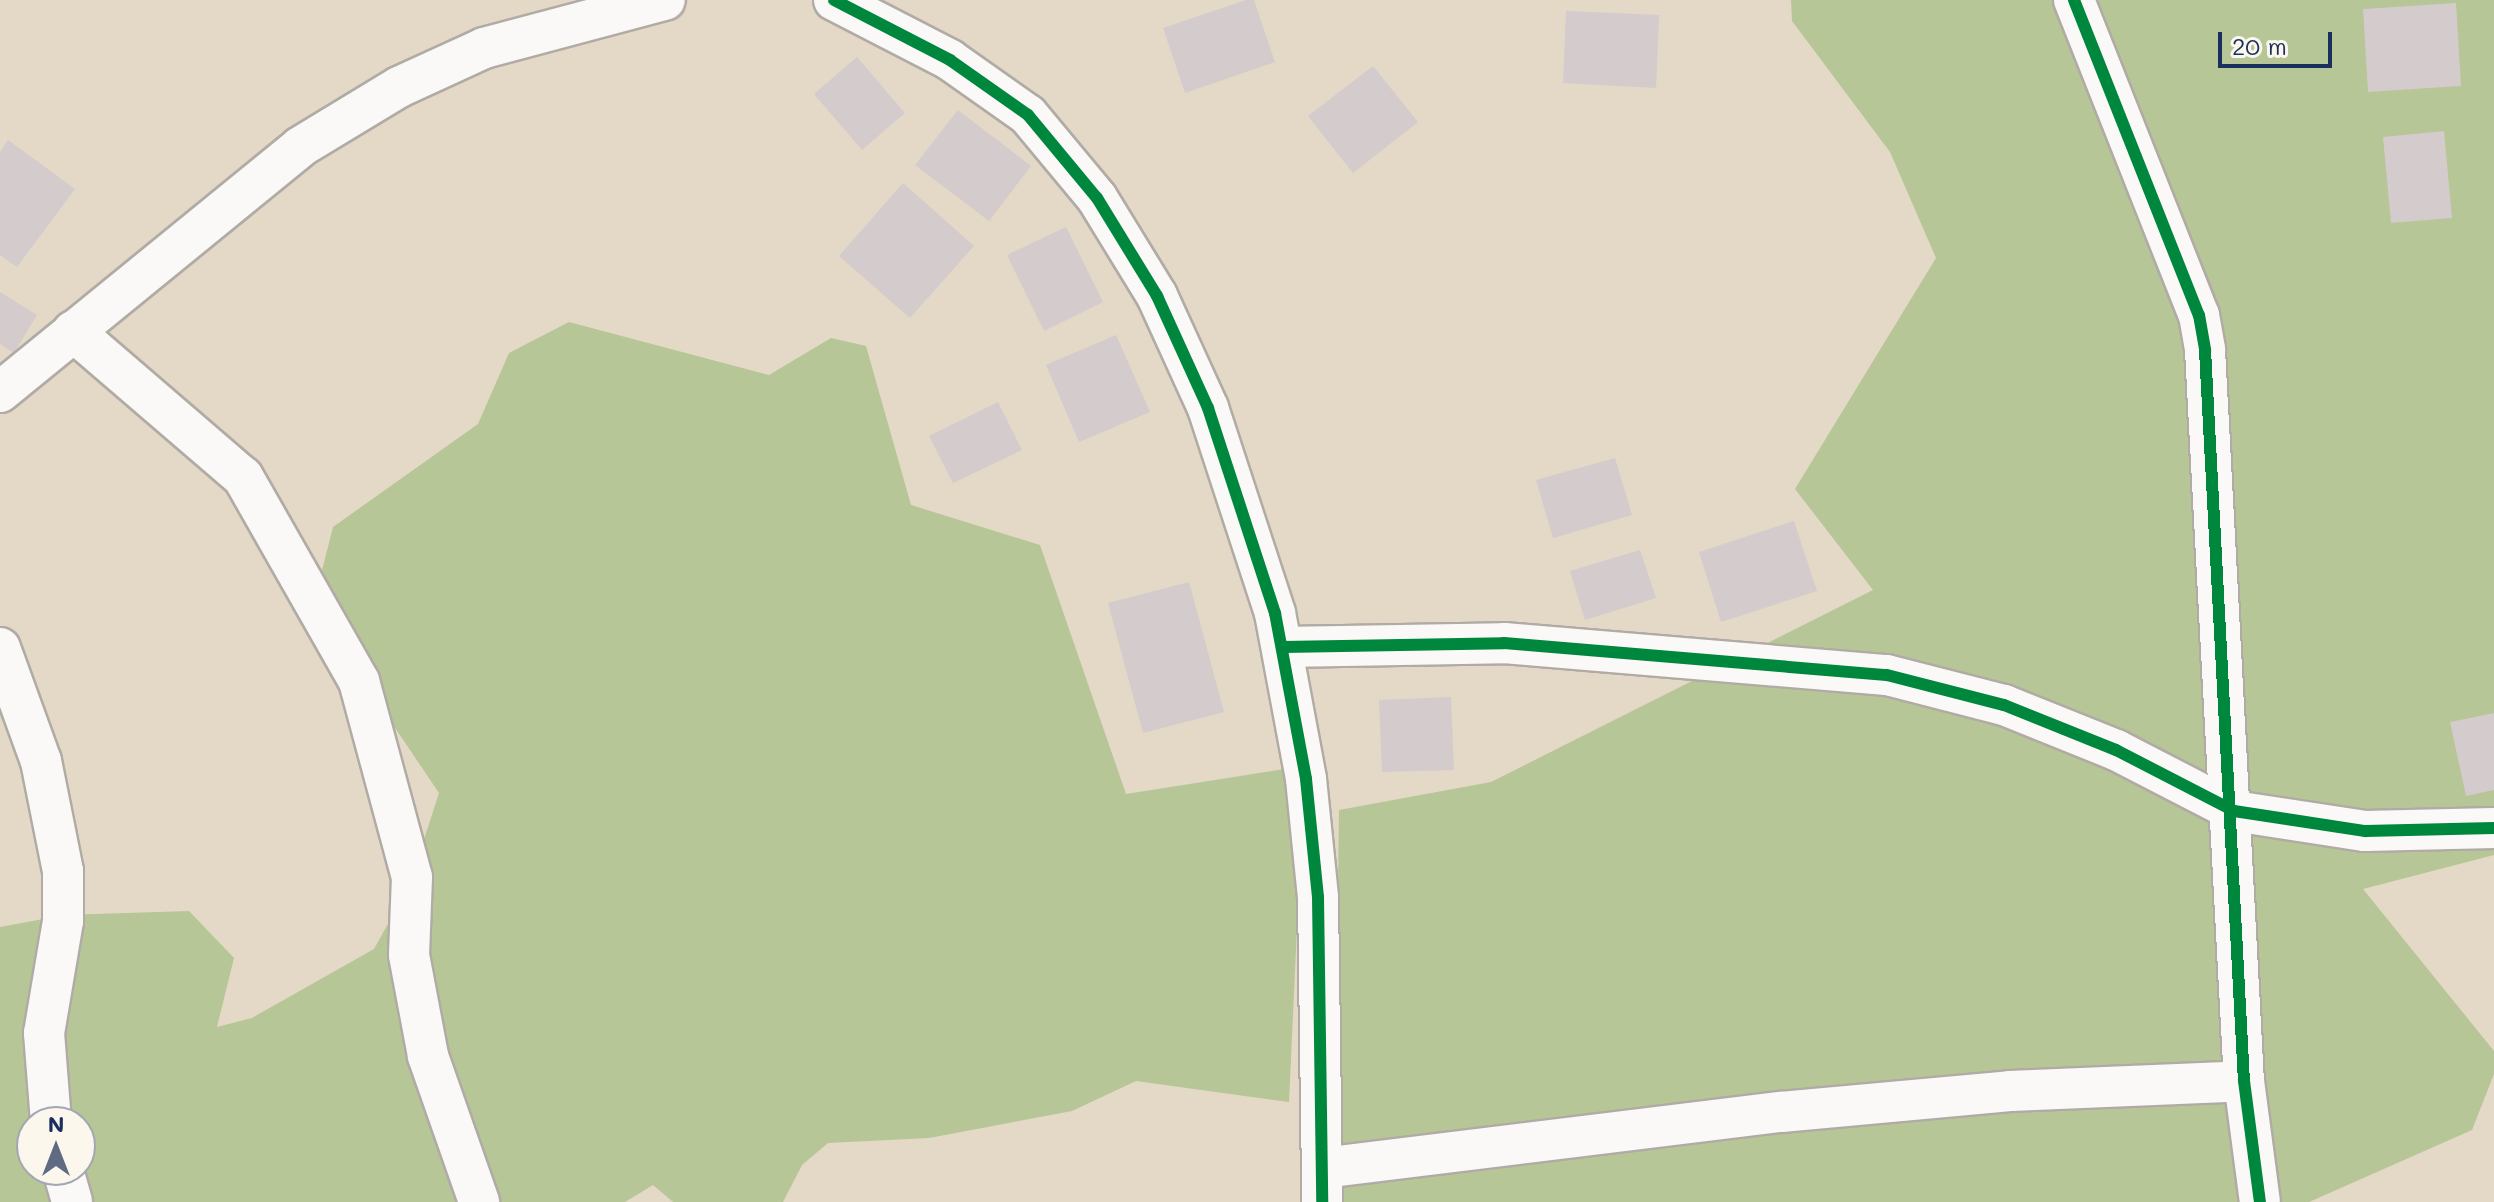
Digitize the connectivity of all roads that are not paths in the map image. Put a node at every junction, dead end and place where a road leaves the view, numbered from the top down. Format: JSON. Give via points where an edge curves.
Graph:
{"nodes":[{"id":1,"x":665,"y":0,"type":"edge"},
{"id":2,"x":834,"y":0,"type":"edge"},
{"id":3,"x":2074,"y":0,"type":"edge"},
{"id":4,"x":73,"y":331,"type":"junction"},
{"id":5,"x":0,"y":392,"type":"edge"},
{"id":6,"x":1283,"y":647,"type":"junction"},
{"id":7,"x":0,"y":648,"type":"edge"},
{"id":8,"x":2234,"y":811,"type":"junction"},
{"id":9,"x":2494,"y":828,"type":"edge"},
{"id":10,"x":2244,"y":1081,"type":"junction"},
{"id":11,"x":50,"y":1106,"type":"edge"},
{"id":12,"x":1322,"y":1185,"type":"edge"},
{"id":13,"x":479,"y":1202,"type":"edge"},
{"id":14,"x":2260,"y":1202,"type":"edge"}],
"edges":[{"from":1,"to":4,"type":"street","via":[[484,48],[399,87],[300,147]]},
{"from":2,"to":6,"type":"street","via":[[950,60],[1028,115],[1097,198],[1157,296],[1208,408]]},
{"from":3,"to":8,"type":"street","via":[[2199,315],[2211,400]]},
{"from":4,"to":5,"type":"street"},
{"from":4,"to":13,"type":"street","via":[[243,477],[359,681],[412,877],[409,955],[428,1056]]},
{"from":6,"to":8,"type":"street","via":[[1504,643],[1887,675],[2004,705],[2116,750]]},
{"from":6,"to":12,"type":"street","via":[[1318,897]]},
{"from":7,"to":11,"type":"street","via":[[41,761],[63,871],[63,921],[44,1033]]},
{"from":8,"to":9,"type":"street","via":[[2365,831]]},
{"from":8,"to":10,"type":"street"},
{"from":10,"to":12,"type":"street","via":[[1796,1111]]},
{"from":10,"to":14,"type":"street"}]}
